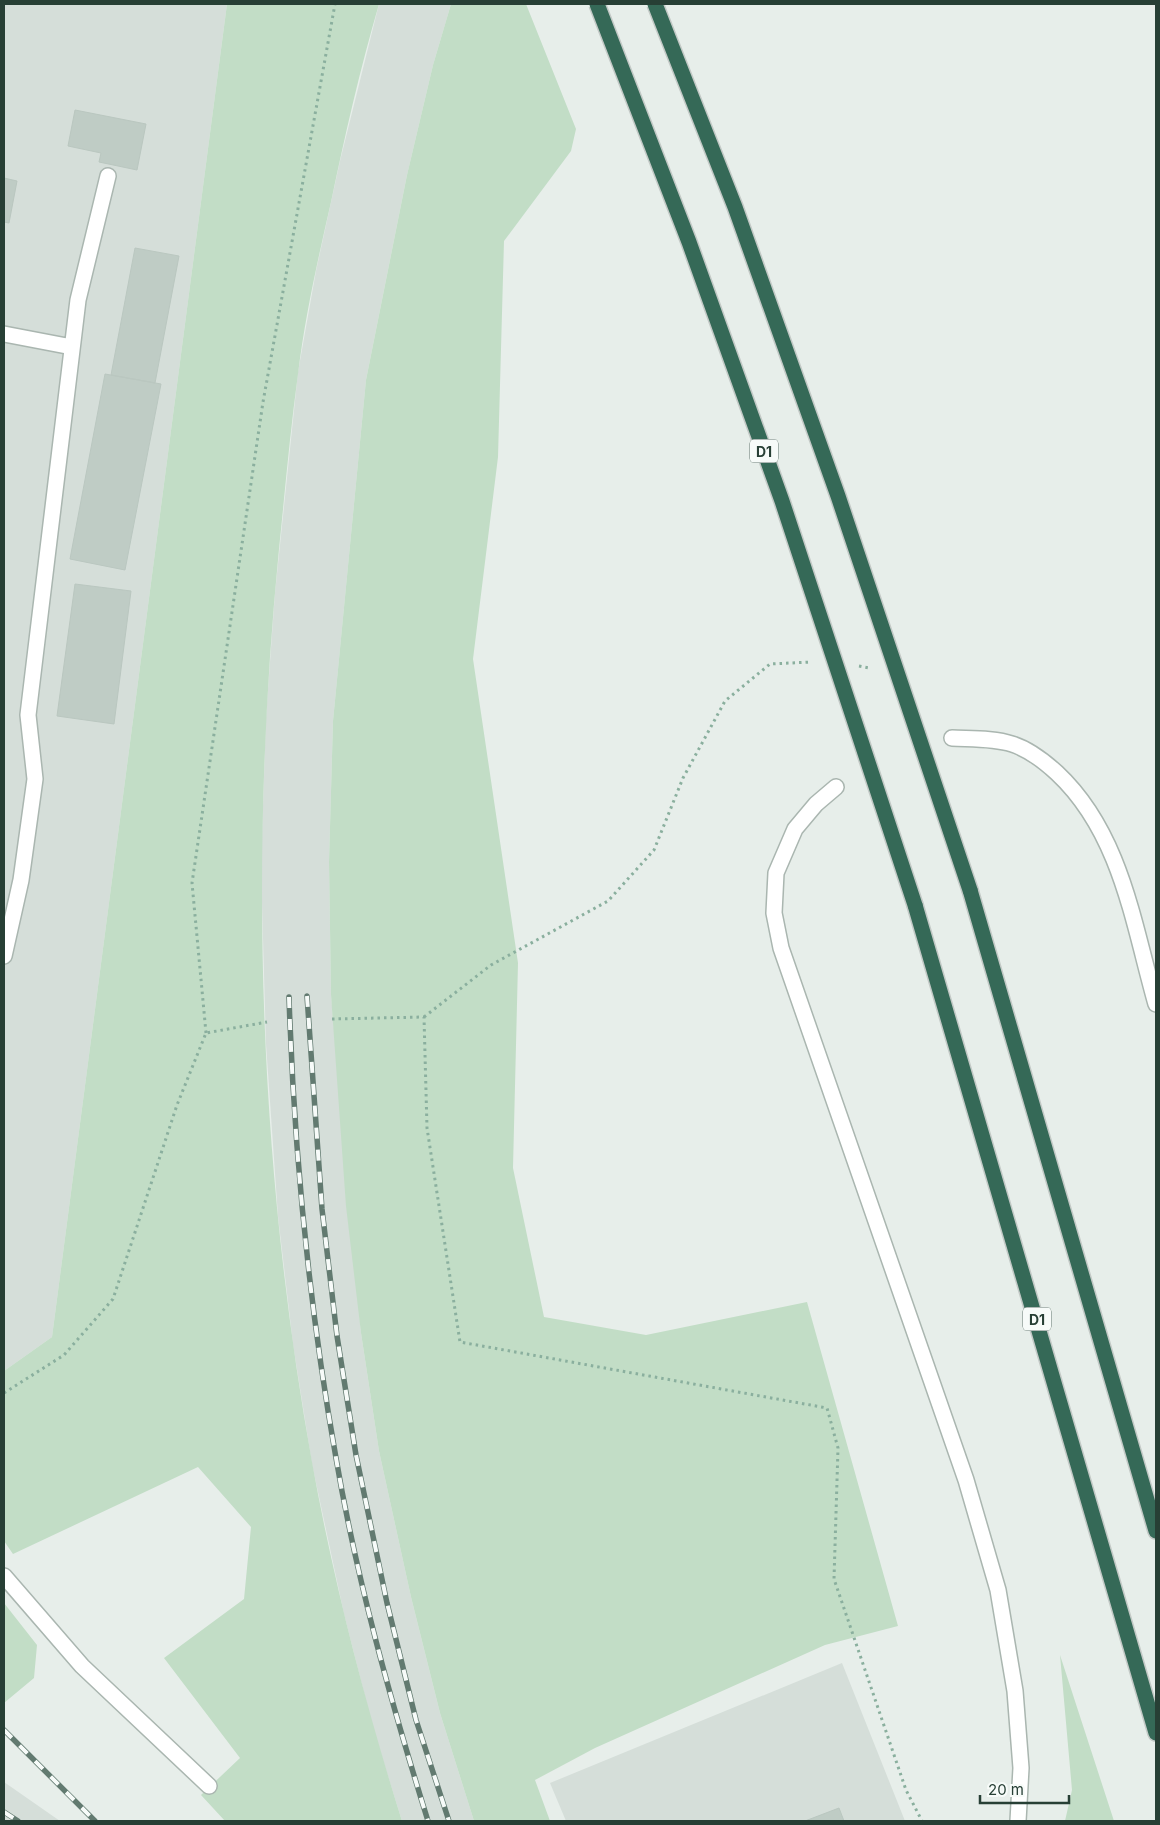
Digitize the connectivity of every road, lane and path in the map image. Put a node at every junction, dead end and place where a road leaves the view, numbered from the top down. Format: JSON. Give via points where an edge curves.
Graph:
{"nodes":[{"id":1,"x":335,"y":4,"type":"edge"},
{"id":2,"x":597,"y":4,"type":"edge"},
{"id":3,"x":655,"y":4,"type":"edge"},
{"id":4,"x":108,"y":176,"type":"dead end"},
{"id":5,"x":4,"y":334,"type":"edge"},
{"id":6,"x":72,"y":347,"type":"junction"},
{"id":7,"x":814,"y":662,"type":"dead end"},
{"id":8,"x":851,"y":665,"type":"dead end"},
{"id":9,"x":869,"y":668,"type":"dead end"},
{"id":10,"x":952,"y":738,"type":"dead end"},
{"id":11,"x":836,"y":786,"type":"dead end"},
{"id":12,"x":4,"y":956,"type":"edge"},
{"id":13,"x":1156,"y":1004,"type":"edge"},
{"id":14,"x":424,"y":1017,"type":"junction"},
{"id":15,"x":332,"y":1019,"type":"dead end"},
{"id":16,"x":267,"y":1022,"type":"dead end"},
{"id":17,"x":206,"y":1033,"type":"junction"},
{"id":18,"x":4,"y":1393,"type":"edge"},
{"id":19,"x":1156,"y":1531,"type":"edge"},
{"id":20,"x":4,"y":1576,"type":"edge"},
{"id":21,"x":1156,"y":1733,"type":"edge"},
{"id":22,"x":209,"y":1786,"type":"dead end"},
{"id":23,"x":922,"y":1821,"type":"edge"},
{"id":24,"x":1018,"y":1821,"type":"edge"}],
"edges":[{"from":1,"to":17,"type":"path","via":[[263,402],[192,883]]},
{"from":2,"to":21,"type":"highway","number":"D1","bridge":true,"via":[[689,242],[782,501],[915,904]]},
{"from":3,"to":19,"type":"highway","bridge":true,"via":[[735,207],[828,468],[970,890]]},
{"from":4,"to":6,"type":"lane","via":[[88,250]]},
{"from":5,"to":6,"type":"lane"},
{"from":6,"to":12,"type":"lane","via":[[28,716],[35,779],[21,880]]},
{"from":7,"to":14,"type":"path","via":[[770,664],[725,701],[683,778],[654,850],[608,901],[491,965]]},
{"from":8,"to":9,"type":"path"},
{"from":10,"to":13,"type":"lane","via":[[1013,744],[1045,762],[1075,790],[1115,856]]},
{"from":11,"to":24,"type":"lane","via":[[795,829],[776,873],[774,913],[781,948],[966,1480],[998,1590],[1015,1691],[1020,1768]]},
{"from":14,"to":15,"type":"path"},
{"from":14,"to":23,"type":"path","via":[[428,1128],[460,1342],[827,1408],[838,1448],[834,1579],[906,1790]]},
{"from":16,"to":17,"type":"path"},
{"from":17,"to":18,"type":"path","via":[[177,1106],[113,1299],[64,1355]]},
{"from":20,"to":22,"type":"lane","via":[[82,1666]]}]}
